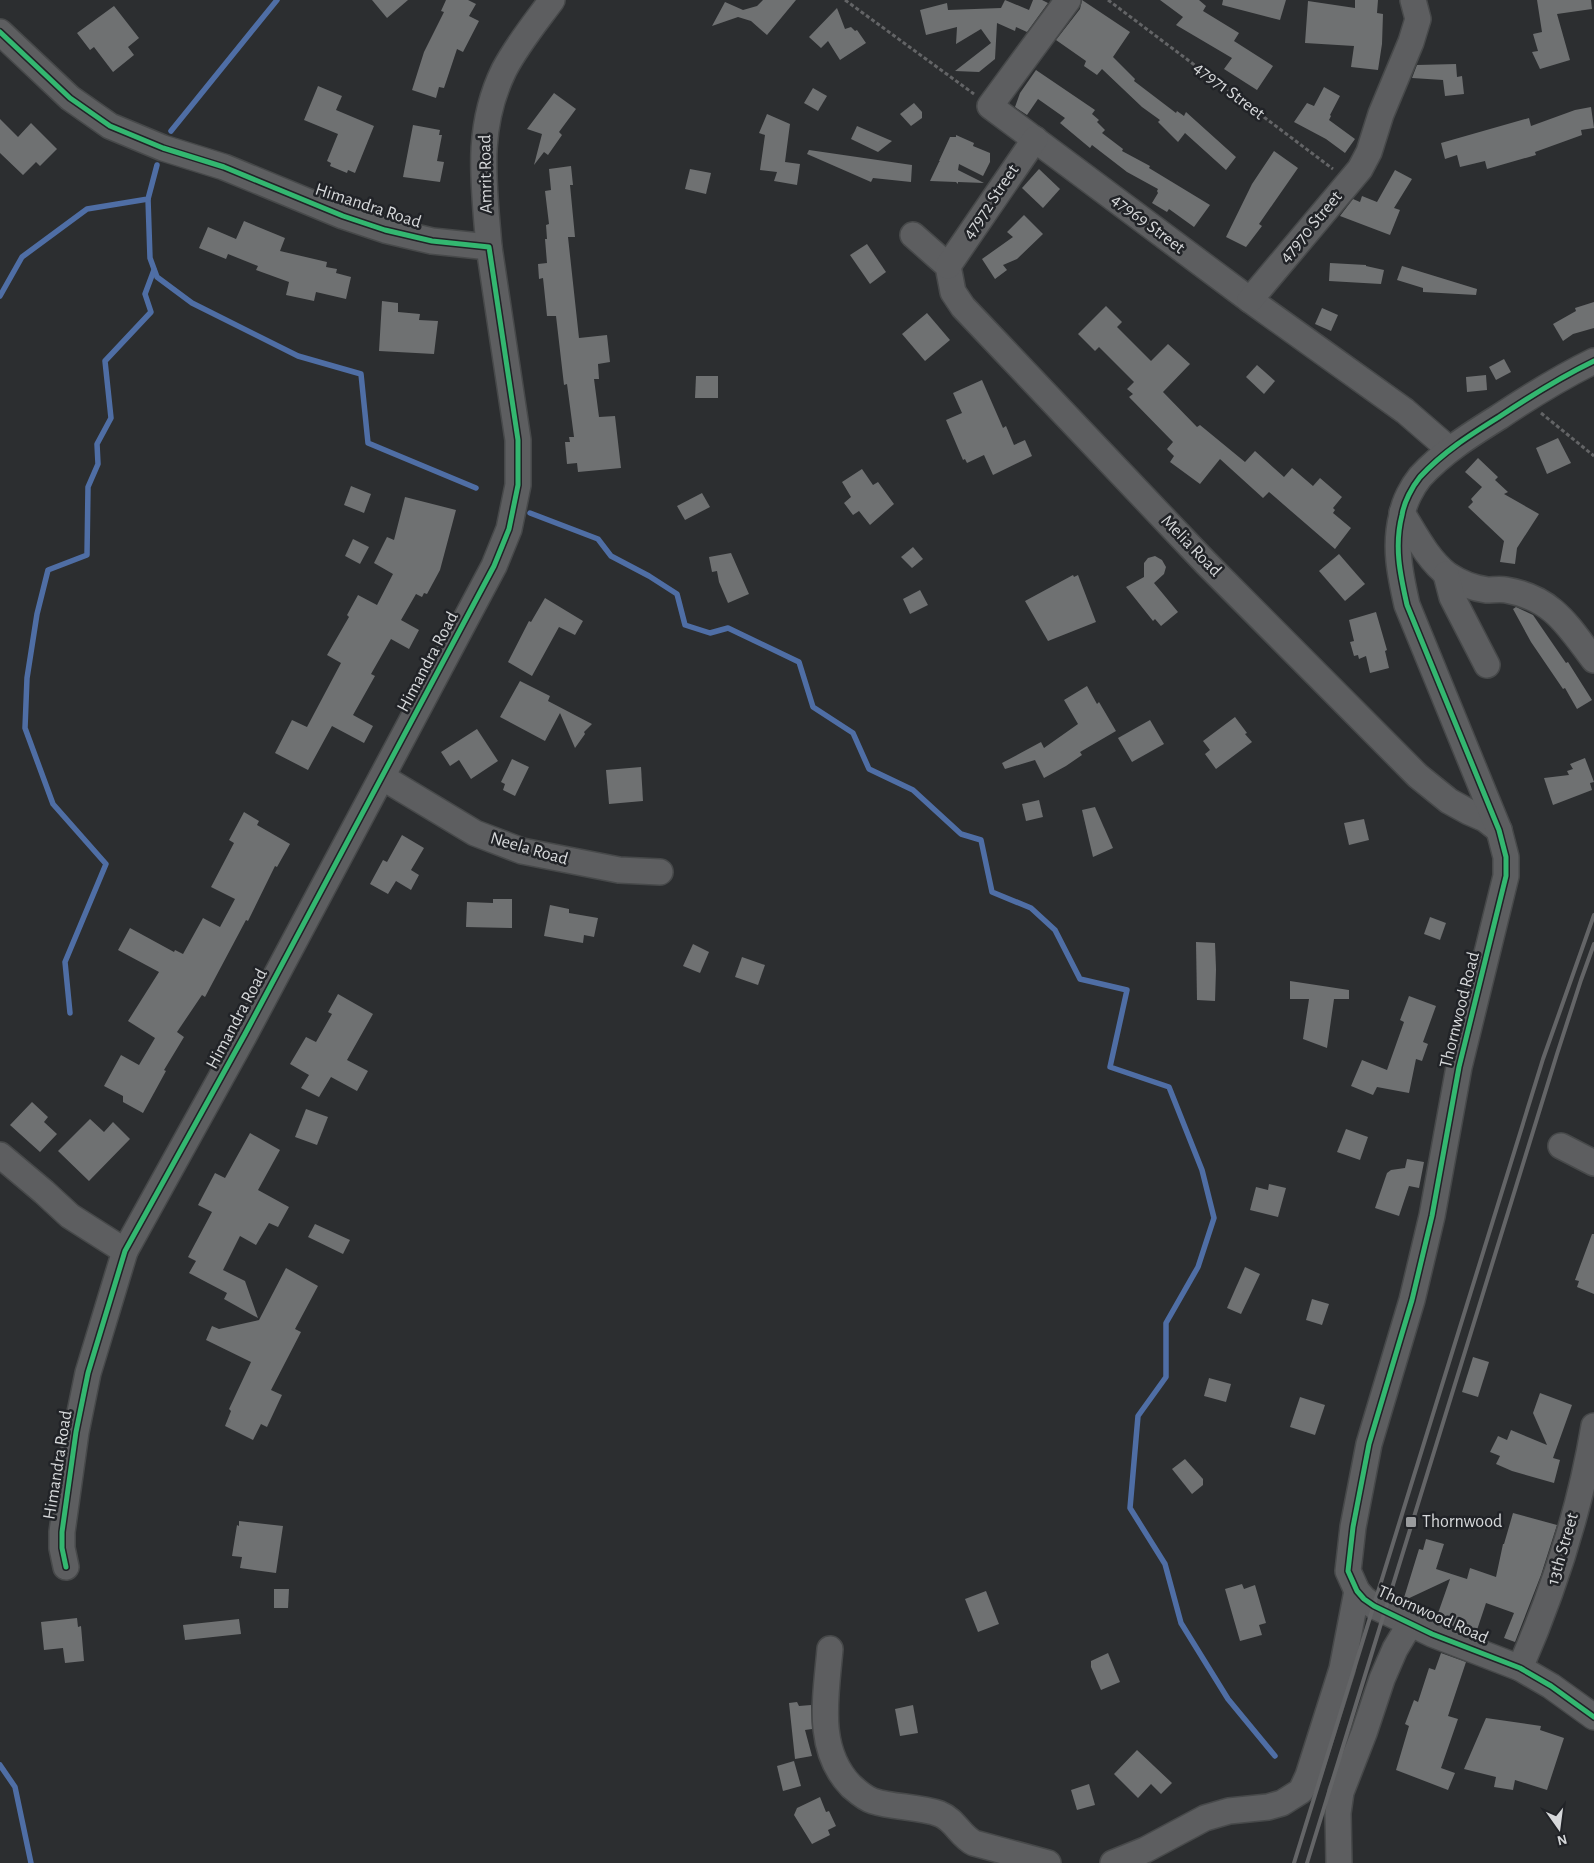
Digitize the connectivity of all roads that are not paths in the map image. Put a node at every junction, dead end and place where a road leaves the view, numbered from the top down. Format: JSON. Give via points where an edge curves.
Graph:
{"nodes":[{"id":1,"x":552,"y":0,"type":"edge"},
{"id":2,"x":1068,"y":0,"type":"edge"},
{"id":3,"x":1413,"y":0,"type":"edge"},
{"id":4,"x":0,"y":32,"type":"edge"},
{"id":5,"x":1035,"y":139,"type":"junction"},
{"id":6,"x":913,"y":235,"type":"dead end"},
{"id":7,"x":489,"y":247,"type":"junction"},
{"id":8,"x":948,"y":266,"type":"junction"},
{"id":9,"x":1250,"y":300,"type":"junction"},
{"id":10,"x":1594,"y":361,"type":"edge"},
{"id":11,"x":1449,"y":449,"type":"junction"},
{"id":12,"x":1402,"y":513,"type":"junction"},
{"id":13,"x":1446,"y":574,"type":"junction"},
{"id":14,"x":1594,"y":660,"type":"edge"},
{"id":15,"x":1487,"y":665,"type":"dead end"},
{"id":16,"x":382,"y":777,"type":"junction"},
{"id":17,"x":1499,"y":830,"type":"junction"},
{"id":18,"x":660,"y":872,"type":"dead end"},
{"id":19,"x":1561,"y":1146,"type":"dead end"},
{"id":20,"x":0,"y":1155,"type":"edge"},
{"id":21,"x":1594,"y":1163,"type":"edge"},
{"id":22,"x":125,"y":1251,"type":"junction"},
{"id":23,"x":1594,"y":1426,"type":"edge"},
{"id":24,"x":66,"y":1567,"type":"dead end"},
{"id":25,"x":1357,"y":1591,"type":"junction"},
{"id":26,"x":1410,"y":1624,"type":"junction"},
{"id":27,"x":830,"y":1649,"type":"dead end"},
{"id":28,"x":1520,"y":1668,"type":"junction"},
{"id":29,"x":1594,"y":1717,"type":"edge"},
{"id":30,"x":1048,"y":1863,"type":"edge"},
{"id":31,"x":1113,"y":1863,"type":"edge"},
{"id":32,"x":1339,"y":1863,"type":"edge"}],
"edges":[{"from":1,"to":7,"type":"street","name":"Amrit Road","via":[[505,68],[486,122],[483,173]]},
{"from":2,"to":5,"type":"street","name":"47969 Street","via":[[990,106]]},
{"from":3,"to":9,"type":"street","name":"47970 Street","via":[[1418,18],[1411,42],[1360,169]]},
{"from":4,"to":7,"type":"street","name":"Himandra Road","via":[[70,98],[110,126],[385,230],[432,241]]},
{"from":5,"to":8,"type":"street","name":"47972 Street"},
{"from":5,"to":9,"type":"street","name":"47969 Street"},
{"from":6,"to":8,"type":"street"},
{"from":7,"to":16,"type":"street","name":"Himandra Road","via":[[518,440],[518,485],[509,529],[494,566]]},
{"from":8,"to":17,"type":"street","name":"Melia Road","via":[[953,292],[963,307],[1206,563],[1418,776],[1449,802],[1485,819]]},
{"from":9,"to":11,"type":"street","name":"47969 Street","via":[[1405,411]]},
{"from":10,"to":11,"type":"street","name":"Thornwood Road"},
{"from":11,"to":12,"type":"street","name":"Thornwood Road","via":[[1419,479]]},
{"from":12,"to":13,"type":"street"},
{"from":12,"to":17,"type":"street","name":"Thornwood Road","via":[[1397,542],[1407,605]]},
{"from":13,"to":14,"type":"street","via":[[1476,588],[1505,590],[1542,603],[1560,616]]},
{"from":13,"to":15,"type":"street","via":[[1452,597]]},
{"from":16,"to":18,"type":"street","name":"Neela Road","via":[[475,833],[522,851],[619,870]]},
{"from":16,"to":22,"type":"street","name":"Himandra Road"},
{"from":17,"to":25,"type":"street","name":"Thornwood Road","via":[[1506,857],[1506,876],[1459,1067],[1432,1216],[1412,1300],[1369,1444],[1353,1527],[1348,1571]]},
{"from":19,"to":21,"type":"street"},
{"from":20,"to":22,"type":"street","via":[[70,1216]]},
{"from":22,"to":24,"type":"street","name":"Himandra Road","via":[[88,1374],[76,1432],[62,1532]]},
{"from":23,"to":28,"type":"street","name":"13th Street","via":[[1562,1562]]},
{"from":25,"to":26,"type":"street","name":"Thornwood Road","via":[[1374,1606]]},
{"from":25,"to":31,"type":"street","via":[[1342,1669],[1302,1791],[1293,1798],[1268,1807],[1229,1811],[1205,1818]]},
{"from":26,"to":28,"type":"street","name":"Thornwood Road"},
{"from":26,"to":32,"type":"street","via":[[1382,1679],[1341,1792]]},
{"from":27,"to":30,"type":"street","via":[[825,1721],[832,1759],[842,1776],[860,1795],[873,1801],[941,1815],[974,1843]]},
{"from":28,"to":29,"type":"street","name":"Thornwood Road"}]}
